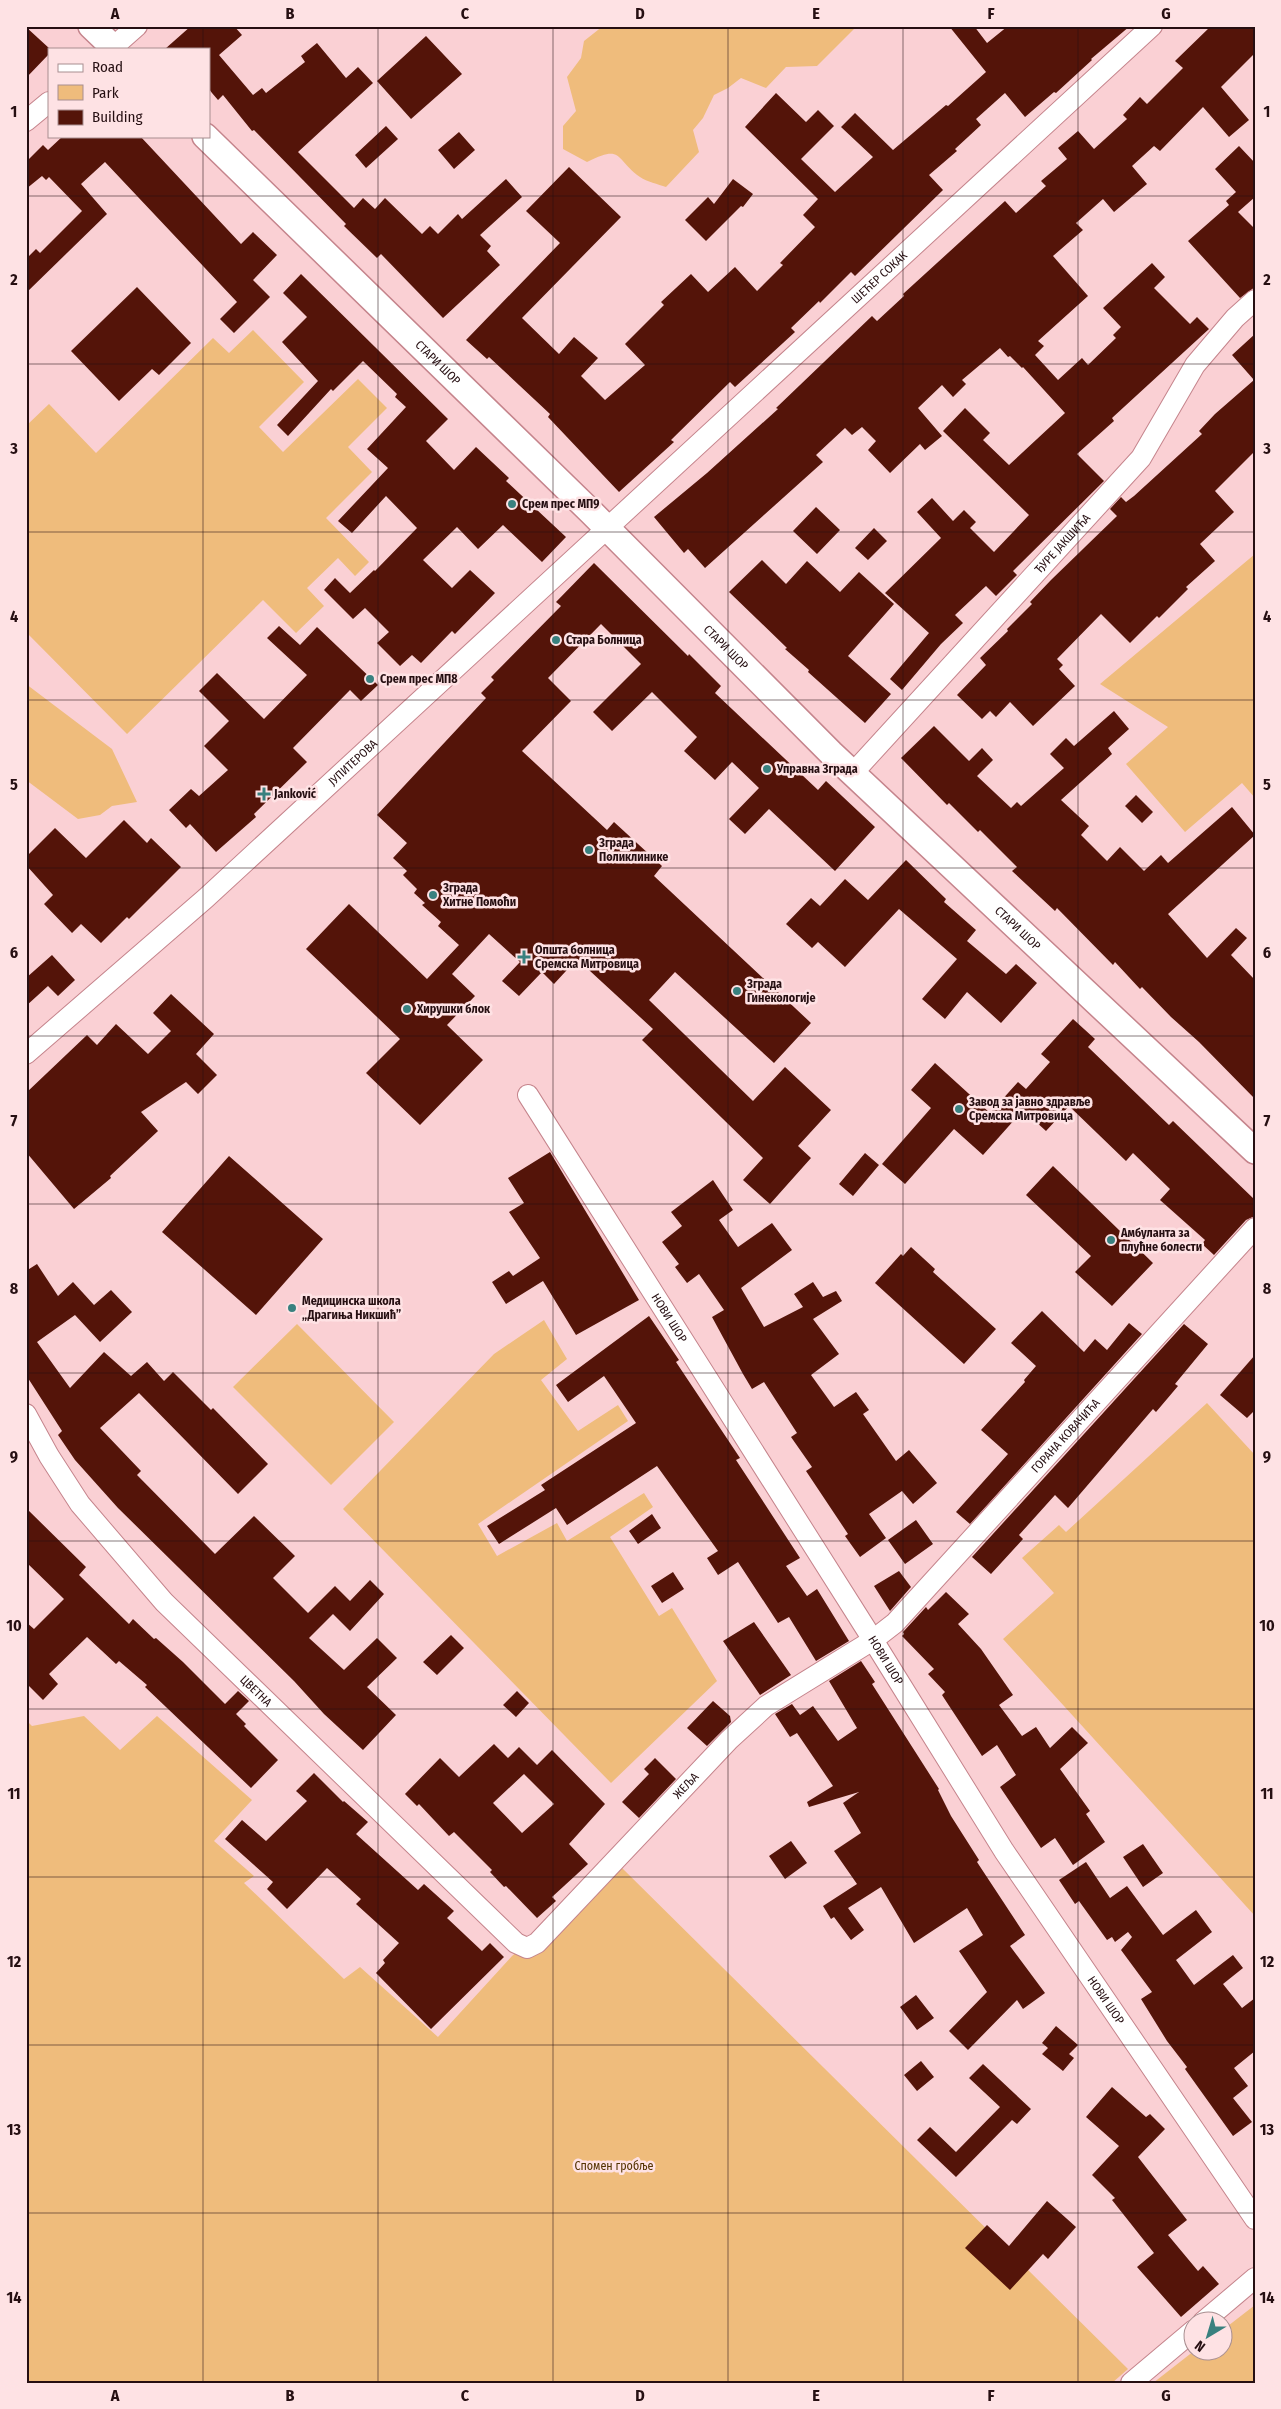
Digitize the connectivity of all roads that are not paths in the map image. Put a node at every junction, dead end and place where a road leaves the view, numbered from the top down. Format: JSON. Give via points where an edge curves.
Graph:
{"nodes":[{"id":1,"x":91,"y":26,"type":"edge"},
{"id":2,"x":137,"y":26,"type":"edge"},
{"id":3,"x":1152,"y":26,"type":"edge"},
{"id":4,"x":113,"y":48,"type":"edge"},
{"id":5,"x":48,"y":103,"type":"edge"},
{"id":6,"x":26,"y":121,"type":"edge"},
{"id":7,"x":207,"y":138,"type":"edge"},
{"id":8,"x":1255,"y":300,"type":"edge"},
{"id":9,"x":607,"y":528,"type":"junction"},
{"id":10,"x":852,"y":774,"type":"junction"},
{"id":11,"x":26,"y":1054,"type":"edge"},
{"id":12,"x":528,"y":1095,"type":"dead end"},
{"id":13,"x":1255,"y":1151,"type":"edge"},
{"id":14,"x":1255,"y":1228,"type":"edge"},
{"id":15,"x":26,"y":1414,"type":"edge"},
{"id":16,"x":873,"y":1640,"type":"junction"},
{"id":17,"x":516,"y":1943,"type":"joint"},
{"id":18,"x":1255,"y":2219,"type":"edge"},
{"id":19,"x":1255,"y":2278,"type":"edge"},
{"id":20,"x":1215,"y":2312,"type":"edge"},
{"id":21,"x":1184,"y":2338,"type":"edge"},
{"id":22,"x":1131,"y":2383,"type":"edge"}],
"edges":[{"from":1,"to":4,"type":"main road"},
{"from":2,"to":4,"type":"street"},
{"from":3,"to":9,"type":"street","name":"ШЕЋЕР СОКАК"},
{"from":5,"to":6,"type":"street"},
{"from":7,"to":9,"type":"main road","name":"СТАРИ ШОР"},
{"from":8,"to":10,"type":"street","name":"ЂУРЕ ЈАКШИЋА","via":[[1195,365],[1141,458]]},
{"from":9,"to":10,"type":"main road","name":"СТАРИ ШОР"},
{"from":9,"to":11,"type":"street","name":"ЈУПИТЕРОВА","via":[[206,898]]},
{"from":10,"to":13,"type":"main road","name":"СТАРИ ШОР"},
{"from":12,"to":16,"type":"street","name":"НОВИ ШОР"},
{"from":14,"to":16,"type":"street","name":"ГОРАНА КОВАЧИЋА","via":[[923,1596]]},
{"from":15,"to":17,"type":"street","name":"ЦВЕТНА","via":[[80,1504],[164,1602]]},
{"from":16,"to":17,"type":"street","name":"ЖЕЉА","via":[[766,1706],[729,1740],[537,1944],[526,1948]]},
{"from":16,"to":18,"type":"street","name":"НОВИ ШОР","via":[[1004,1851]]},
{"from":19,"to":20,"type":"street"},
{"from":21,"to":22,"type":"street"}]}
